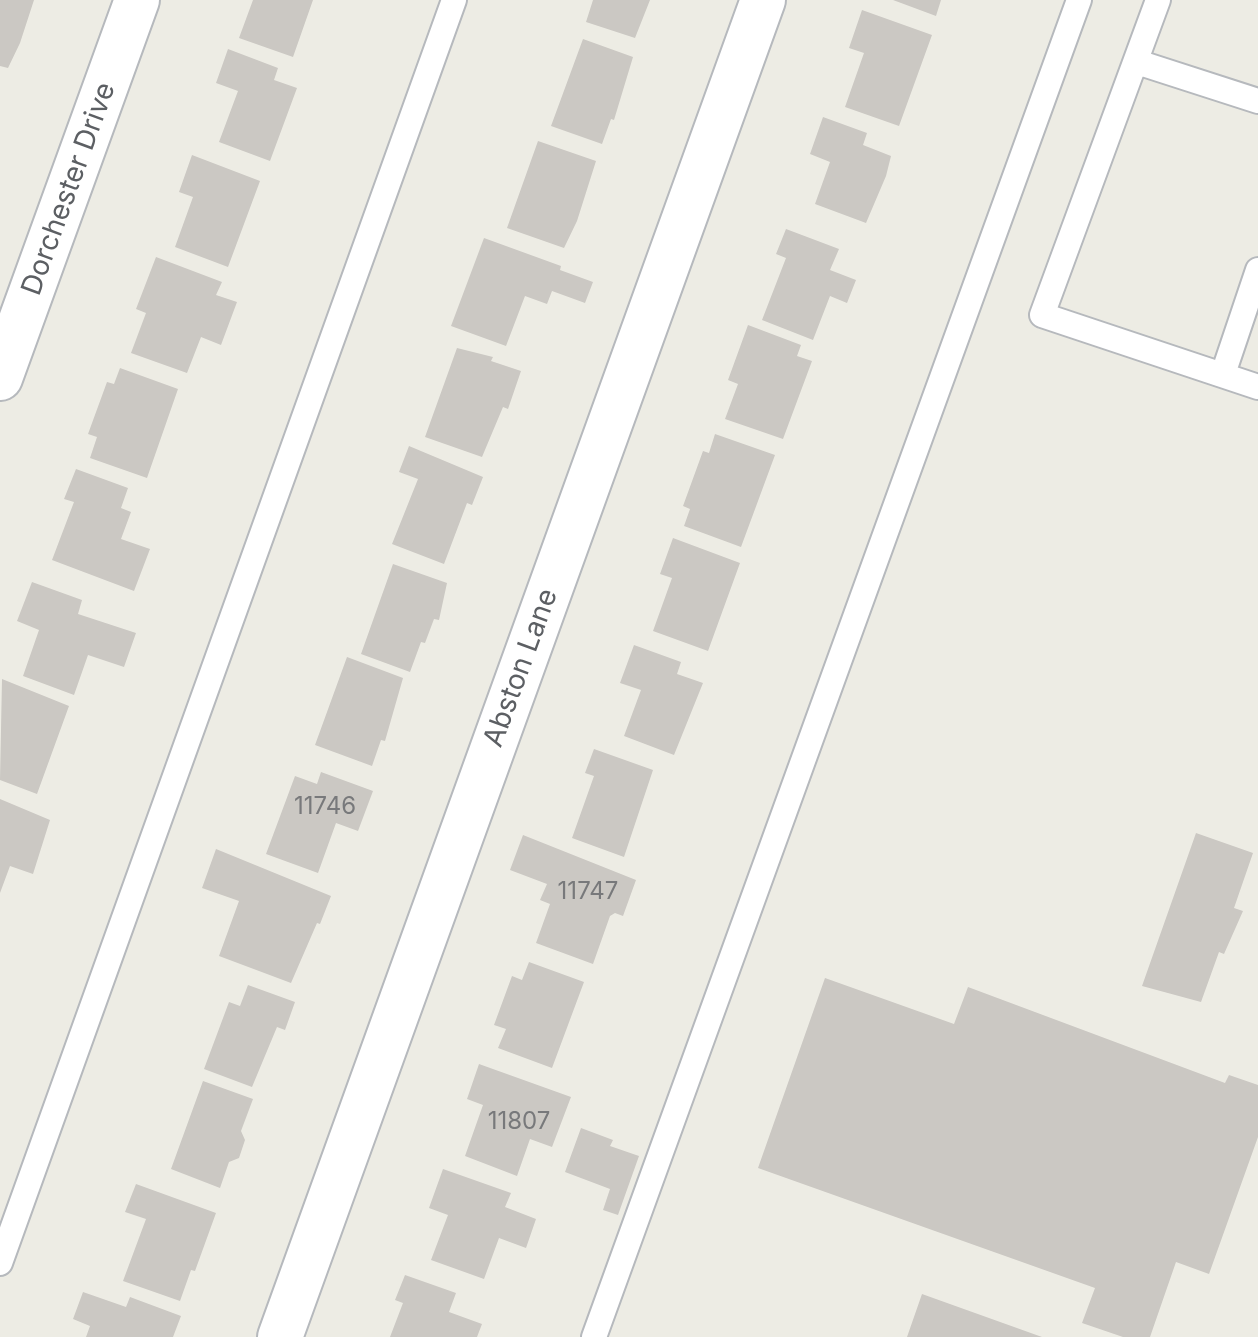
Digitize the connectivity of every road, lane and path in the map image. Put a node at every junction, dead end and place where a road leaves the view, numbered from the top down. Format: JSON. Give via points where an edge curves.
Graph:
{"nodes":[{"id":1,"x":137,"y":0,"type":"edge"},
{"id":2,"x":454,"y":0,"type":"edge"},
{"id":3,"x":763,"y":0,"type":"edge"},
{"id":4,"x":1079,"y":0,"type":"edge"},
{"id":5,"x":1158,"y":0,"type":"edge"},
{"id":6,"x":1137,"y":62,"type":"junction"},
{"id":7,"x":1258,"y":101,"type":"edge"},
{"id":8,"x":1258,"y":270,"type":"edge"},
{"id":9,"x":1223,"y":374,"type":"junction"},
{"id":10,"x":0,"y":378,"type":"edge"},
{"id":11,"x":1258,"y":387,"type":"edge"},
{"id":12,"x":0,"y":1263,"type":"edge"},
{"id":13,"x":280,"y":1337,"type":"edge"},
{"id":14,"x":594,"y":1337,"type":"edge"}],
"edges":[{"from":1,"to":10,"type":"street","name":"Dorchester Drive"},
{"from":2,"to":12,"type":"lane"},
{"from":3,"to":13,"type":"street","name":"Abston Lane"},
{"from":4,"to":14,"type":"lane"},
{"from":5,"to":6,"type":"lane"},
{"from":6,"to":7,"type":"lane"},
{"from":6,"to":9,"type":"lane","via":[[1042,315]]},
{"from":8,"to":9,"type":"lane"},
{"from":9,"to":11,"type":"lane"}]}
